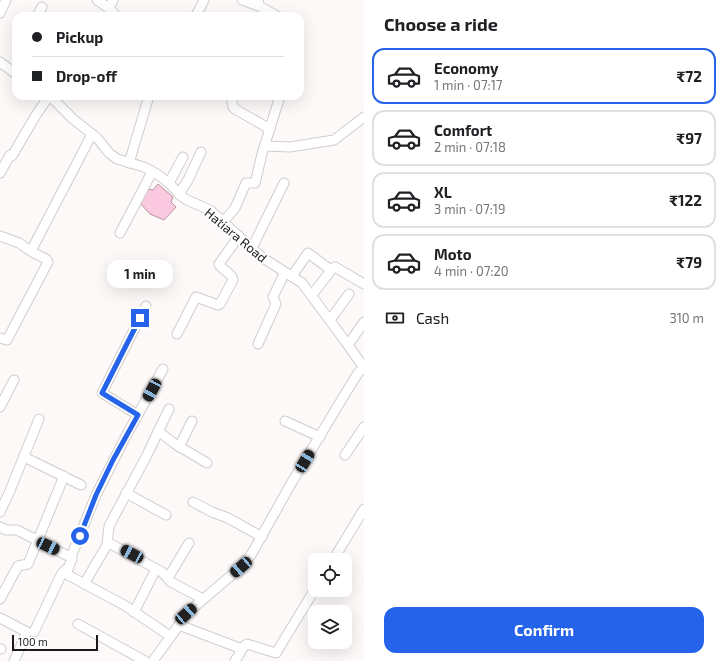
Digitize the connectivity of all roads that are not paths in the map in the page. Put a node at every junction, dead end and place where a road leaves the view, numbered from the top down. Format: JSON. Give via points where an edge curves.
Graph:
{"nodes":[{"id":1,"x":6,"y":0,"type":"edge"},
{"id":2,"x":97,"y":0,"type":"edge"},
{"id":3,"x":113,"y":0,"type":"edge"},
{"id":4,"x":204,"y":0,"type":"edge"},
{"id":5,"x":242,"y":0,"type":"edge"},
{"id":6,"x":258,"y":3,"type":"edge"},
{"id":7,"x":42,"y":8,"type":"dead end"},
{"id":8,"x":40,"y":12,"type":"edge"},
{"id":9,"x":112,"y":12,"type":"edge"},
{"id":10,"x":113,"y":12,"type":"edge"},
{"id":11,"x":198,"y":12,"type":"edge"},
{"id":12,"x":271,"y":12,"type":"edge"},
{"id":13,"x":0,"y":14,"type":"edge"},
{"id":14,"x":0,"y":62,"type":"edge"},
{"id":15,"x":12,"y":70,"type":"edge"},
{"id":16,"x":46,"y":100,"type":"edge"},
{"id":17,"x":53,"y":100,"type":"edge"},
{"id":18,"x":148,"y":100,"type":"edge"},
{"id":19,"x":232,"y":100,"type":"edge"},
{"id":20,"x":279,"y":100,"type":"edge"},
{"id":21,"x":364,"y":116,"type":"edge"},
{"id":22,"x":270,"y":128,"type":"junction"},
{"id":23,"x":92,"y":134,"type":"junction"},
{"id":24,"x":265,"y":146,"type":"junction"},
{"id":25,"x":201,"y":152,"type":"dead end"},
{"id":26,"x":183,"y":157,"type":"dead end"},
{"id":27,"x":130,"y":163,"type":"junction"},
{"id":28,"x":152,"y":172,"type":"junction"},
{"id":29,"x":0,"y":173,"type":"edge"},
{"id":30,"x":169,"y":184,"type":"junction"},
{"id":31,"x":284,"y":184,"type":"dead end"},
{"id":32,"x":179,"y":194,"type":"junction"},
{"id":33,"x":223,"y":222,"type":"junction"},
{"id":34,"x":120,"y":233,"type":"dead end"},
{"id":35,"x":0,"y":236,"type":"edge"},
{"id":36,"x":238,"y":236,"type":"junction"},
{"id":37,"x":252,"y":248,"type":"junction"},
{"id":38,"x":31,"y":251,"type":"junction"},
{"id":39,"x":331,"y":270,"type":"junction"},
{"id":40,"x":288,"y":274,"type":"junction"},
{"id":41,"x":364,"y":284,"type":"edge"},
{"id":42,"x":349,"y":294,"type":"dead end"},
{"id":43,"x":312,"y":295,"type":"junction"},
{"id":44,"x":146,"y":306,"type":"dead end"},
{"id":45,"x":330,"y":320,"type":"junction"},
{"id":46,"x":364,"y":322,"type":"edge"},
{"id":47,"x":177,"y":334,"type":"dead end"},
{"id":48,"x":0,"y":338,"type":"edge"},
{"id":49,"x":258,"y":344,"type":"dead end"},
{"id":50,"x":348,"y":344,"type":"junction"},
{"id":51,"x":364,"y":368,"type":"edge"},
{"id":52,"x":163,"y":369,"type":"dead end"},
{"id":53,"x":14,"y":380,"type":"dead end"},
{"id":54,"x":0,"y":407,"type":"edge"},
{"id":55,"x":169,"y":409,"type":"dead end"},
{"id":56,"x":138,"y":415,"type":"junction"},
{"id":57,"x":39,"y":419,"type":"dead end"},
{"id":58,"x":192,"y":421,"type":"dead end"},
{"id":59,"x":285,"y":421,"type":"dead end"},
{"id":60,"x":364,"y":427,"type":"edge"},
{"id":61,"x":158,"y":431,"type":"junction"},
{"id":62,"x":320,"y":437,"type":"junction"},
{"id":63,"x":179,"y":447,"type":"junction"},
{"id":64,"x":345,"y":455,"type":"dead end"},
{"id":65,"x":24,"y":457,"type":"junction"},
{"id":66,"x":207,"y":464,"type":"dead end"},
{"id":67,"x":64,"y":476,"type":"junction"},
{"id":68,"x":81,"y":485,"type":"dead end"},
{"id":69,"x":126,"y":494,"type":"junction"},
{"id":70,"x":194,"y":502,"type":"dead end"},
{"id":71,"x":364,"y":509,"type":"edge"},
{"id":72,"x":0,"y":512,"type":"edge"},
{"id":73,"x":166,"y":515,"type":"dead end"},
{"id":74,"x":0,"y":527,"type":"edge"},
{"id":75,"x":262,"y":537,"type":"junction"},
{"id":76,"x":37,"y":541,"type":"junction"},
{"id":77,"x":189,"y":543,"type":"dead end"},
{"id":78,"x":107,"y":544,"type":"junction"},
{"id":79,"x":337,"y":553,"type":"edge"},
{"id":80,"x":71,"y":557,"type":"junction"},
{"id":81,"x":69,"y":567,"type":"junction"},
{"id":82,"x":156,"y":569,"type":"junction"},
{"id":83,"x":168,"y":578,"type":"junction"},
{"id":84,"x":84,"y":584,"type":"junction"},
{"id":85,"x":310,"y":597,"type":"edge"},
{"id":86,"x":0,"y":599,"type":"edge"},
{"id":87,"x":203,"y":599,"type":"junction"},
{"id":88,"x":134,"y":612,"type":"junction"},
{"id":89,"x":0,"y":618,"type":"edge"},
{"id":90,"x":78,"y":624,"type":"dead end"},
{"id":91,"x":179,"y":625,"type":"junction"},
{"id":92,"x":34,"y":632,"type":"dead end"},
{"id":93,"x":170,"y":636,"type":"junction"},
{"id":94,"x":242,"y":649,"type":"junction"},
{"id":95,"x":14,"y":661,"type":"edge"},
{"id":96,"x":145,"y":661,"type":"edge"},
{"id":97,"x":154,"y":661,"type":"edge"},
{"id":98,"x":235,"y":661,"type":"edge"}],
"edges":[{"from":1,"to":13,"type":"street"},
{"from":2,"to":9,"type":"street"},
{"from":3,"to":10,"type":"street","via":[[109,7]]},
{"from":4,"to":11,"type":"street"},
{"from":5,"to":6,"type":"street"},
{"from":6,"to":12,"type":"street"},
{"from":7,"to":8,"type":"street"},
{"from":14,"to":15,"type":"street"},
{"from":16,"to":29,"type":"street"},
{"from":17,"to":23,"type":"street","name":"Hatiara Road"},
{"from":18,"to":27,"type":"street"},
{"from":19,"to":22,"type":"street","via":[[234,108]]},
{"from":20,"to":22,"type":"street"},
{"from":21,"to":24,"type":"street","via":[[334,140],[290,147]]},
{"from":22,"to":24,"type":"street"},
{"from":23,"to":27,"type":"street","name":"Hatiara Road","via":[[113,156]]},
{"from":23,"to":38,"type":"street"},
{"from":24,"to":33,"type":"street","via":[[255,184],[246,183],[234,208]]},
{"from":25,"to":32,"type":"street"},
{"from":26,"to":30,"type":"street"},
{"from":27,"to":28,"type":"street","name":"Hatiara Road"},
{"from":28,"to":30,"type":"street","name":"Hatiara Road"},
{"from":28,"to":34,"type":"street"},
{"from":30,"to":32,"type":"street","name":"Hatiara Road"},
{"from":31,"to":37,"type":"street"},
{"from":32,"to":33,"type":"street","name":"Hatiara Road","via":[[207,208]]},
{"from":33,"to":36,"type":"street","name":"Hatiara Road"},
{"from":35,"to":38,"type":"street"},
{"from":36,"to":37,"type":"street","name":"Hatiara Road"},
{"from":36,"to":47,"type":"street","via":[[219,264],[233,280],[220,304],[196,297]]},
{"from":37,"to":40,"type":"street","name":"Hatiara Road"},
{"from":38,"to":48,"type":"street","via":[[46,259],[48,263],[7,340]]},
{"from":39,"to":40,"type":"street","via":[[306,254]]},
{"from":39,"to":41,"type":"street","via":[[336,267]]},
{"from":39,"to":43,"type":"street"},
{"from":40,"to":43,"type":"street","name":"Hatiara Road","via":[[302,283]]},
{"from":40,"to":49,"type":"street","via":[[273,297],[276,304]]},
{"from":42,"to":45,"type":"street"},
{"from":43,"to":45,"type":"street","name":"Hatiara Road"},
{"from":44,"to":56,"type":"street","via":[[102,393]]},
{"from":45,"to":50,"type":"street","name":"Hatiara Road"},
{"from":46,"to":50,"type":"street"},
{"from":50,"to":51,"type":"street","name":"Hatiara Road"},
{"from":51,"to":62,"type":"street","via":[[356,376]]},
{"from":52,"to":56,"type":"street"},
{"from":53,"to":54,"type":"street"},
{"from":55,"to":61,"type":"street"},
{"from":56,"to":80,"type":"street","via":[[96,495]]},
{"from":57,"to":65,"type":"street"},
{"from":58,"to":63,"type":"street"},
{"from":59,"to":62,"type":"street"},
{"from":60,"to":64,"type":"street"},
{"from":61,"to":63,"type":"street"},
{"from":61,"to":69,"type":"street"},
{"from":62,"to":75,"type":"street"},
{"from":63,"to":66,"type":"street"},
{"from":65,"to":67,"type":"street"},
{"from":65,"to":72,"type":"street"},
{"from":67,"to":68,"type":"street"},
{"from":67,"to":76,"type":"street"},
{"from":69,"to":73,"type":"street"},
{"from":69,"to":78,"type":"street","via":[[108,528]]},
{"from":70,"to":75,"type":"street"},
{"from":71,"to":79,"type":"street"},
{"from":74,"to":76,"type":"street","via":[[17,530]]},
{"from":75,"to":87,"type":"street","via":[[246,562]]},
{"from":76,"to":80,"type":"street"},
{"from":76,"to":86,"type":"street","via":[[28,564],[18,566]]},
{"from":77,"to":83,"type":"street"},
{"from":78,"to":82,"type":"street","via":[[111,543]]},
{"from":78,"to":84,"type":"street"},
{"from":80,"to":81,"type":"street"},
{"from":81,"to":84,"type":"street","via":[[68,575]]},
{"from":81,"to":92,"type":"street","via":[[62,573]]},
{"from":82,"to":83,"type":"street"},
{"from":82,"to":88,"type":"street"},
{"from":83,"to":87,"type":"street"},
{"from":84,"to":88,"type":"street"},
{"from":85,"to":94,"type":"street","via":[[276,653],[250,644],[246,644]]},
{"from":87,"to":91,"type":"street","via":[[186,614]]},
{"from":88,"to":93,"type":"street"},
{"from":89,"to":95,"type":"street","via":[[27,632]]},
{"from":90,"to":96,"type":"street"},
{"from":91,"to":93,"type":"street"},
{"from":91,"to":94,"type":"street"},
{"from":93,"to":97,"type":"street"},
{"from":94,"to":98,"type":"street"}]}
